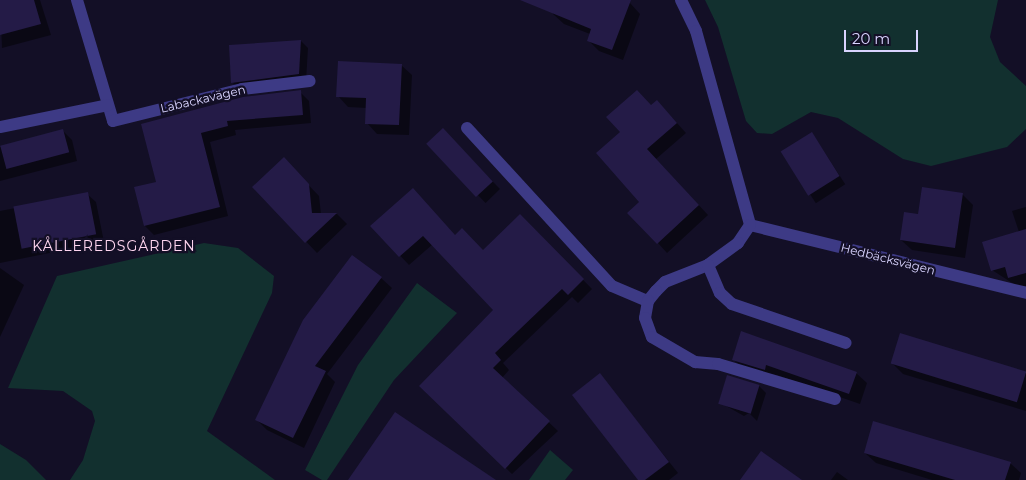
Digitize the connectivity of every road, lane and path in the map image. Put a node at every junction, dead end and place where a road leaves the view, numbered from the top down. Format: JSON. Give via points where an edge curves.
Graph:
{"nodes":[{"id":1,"x":77,"y":0,"type":"edge"},
{"id":2,"x":681,"y":0,"type":"edge"},
{"id":3,"x":310,"y":81,"type":"dead end"},
{"id":4,"x":108,"y":105,"type":"junction"},
{"id":5,"x":0,"y":127,"type":"edge"},
{"id":6,"x":467,"y":128,"type":"dead end"},
{"id":7,"x":750,"y":225,"type":"junction"},
{"id":8,"x":708,"y":266,"type":"junction"},
{"id":9,"x":1026,"y":293,"type":"edge"},
{"id":10,"x":648,"y":301,"type":"junction"},
{"id":11,"x":846,"y":343,"type":"dead end"},
{"id":12,"x":835,"y":400,"type":"dead end"}],
"edges":[{"from":1,"to":4,"type":"street","name":"Labackavägen"},
{"from":2,"to":7,"type":"street","via":[[696,31]]},
{"from":3,"to":4,"type":"street","name":"Labackavägen","via":[[242,88],[113,121]]},
{"from":4,"to":5,"type":"street"},
{"from":6,"to":10,"type":"street","via":[[612,286]]},
{"from":7,"to":8,"type":"street","via":[[738,243]]},
{"from":7,"to":9,"type":"street","name":"Hedbäcksvägen"},
{"from":8,"to":10,"type":"street","via":[[666,282]]},
{"from":8,"to":11,"type":"street","via":[[720,293],[732,304]]},
{"from":10,"to":12,"type":"street","via":[[646,318],[652,337],[695,362],[718,364]]}]}
